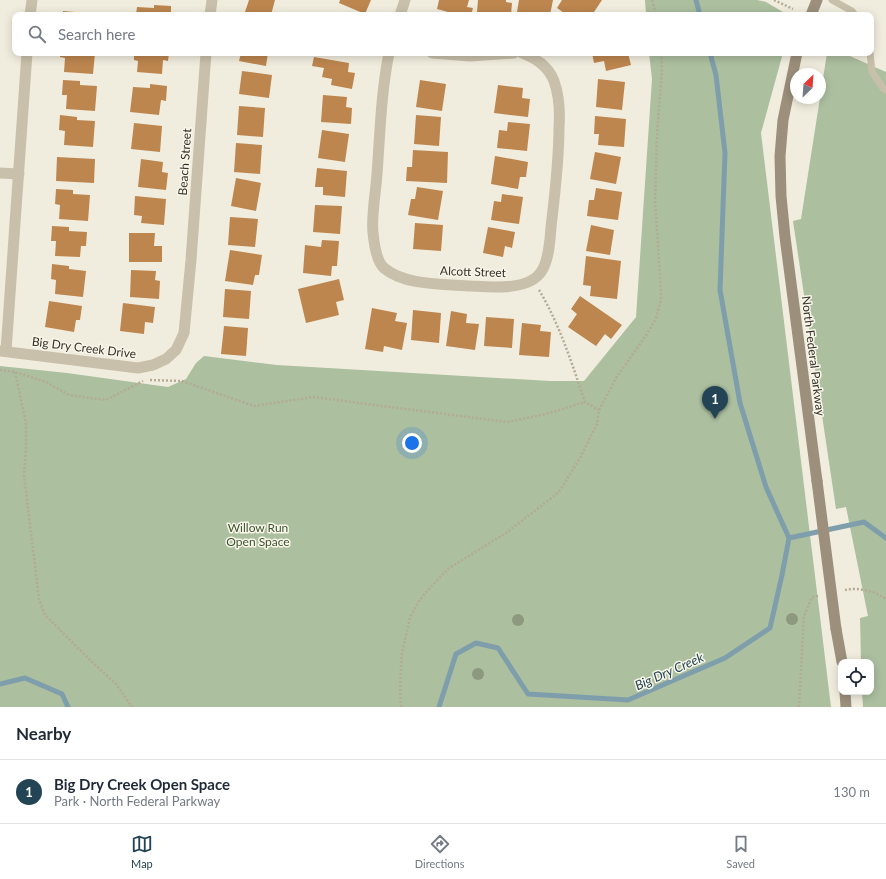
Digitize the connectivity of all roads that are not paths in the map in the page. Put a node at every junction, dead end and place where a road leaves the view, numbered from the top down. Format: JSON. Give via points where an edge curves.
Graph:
{"nodes":[{"id":1,"x":32,"y":0,"type":"edge"},
{"id":2,"x":212,"y":0,"type":"edge"},
{"id":3,"x":405,"y":0,"type":"edge"},
{"id":4,"x":817,"y":0,"type":"edge"},
{"id":5,"x":832,"y":0,"type":"edge"},
{"id":6,"x":30,"y":12,"type":"edge"},
{"id":7,"x":210,"y":12,"type":"edge"},
{"id":8,"x":401,"y":12,"type":"edge"},
{"id":9,"x":812,"y":12,"type":"edge"},
{"id":10,"x":853,"y":12,"type":"edge"},
{"id":11,"x":27,"y":56,"type":"edge"},
{"id":12,"x":206,"y":56,"type":"edge"},
{"id":13,"x":388,"y":56,"type":"edge"},
{"id":14,"x":530,"y":56,"type":"edge"},
{"id":15,"x":796,"y":56,"type":"edge"},
{"id":16,"x":870,"y":56,"type":"edge"},
{"id":17,"x":886,"y":90,"type":"edge"},
{"id":18,"x":0,"y":173,"type":"edge"},
{"id":19,"x":18,"y":174,"type":"junction"},
{"id":20,"x":190,"y":273,"type":"joint"},
{"id":21,"x":3,"y":351,"type":"edge"},
{"id":22,"x":841,"y":659,"type":"edge"},
{"id":23,"x":845,"y":695,"type":"edge"},
{"id":24,"x":846,"y":707,"type":"edge"}],
"edges":[{"from":1,"to":6,"type":"street"},
{"from":2,"to":7,"type":"street"},
{"from":3,"to":8,"type":"street"},
{"from":4,"to":9,"type":"main road"},
{"from":5,"to":10,"type":"lane"},
{"from":11,"to":19,"type":"street"},
{"from":12,"to":20,"type":"street","name":"Beach Street"},
{"from":13,"to":14,"type":"street","name":"Alcott Street","via":[[384,78],[373,232],[375,249],[383,268],[400,278],[424,283],[492,288],[533,281],[542,272],[549,249],[559,127],[557,93],[546,67]]},
{"from":15,"to":22,"type":"main road","name":"North Federal Parkway","bridge":true,"via":[[783,120],[780,156],[781,196],[816,481]]},
{"from":16,"to":17,"type":"lane","via":[[872,72]]},
{"from":18,"to":19,"type":"street"},
{"from":19,"to":21,"type":"street"},
{"from":20,"to":21,"type":"street","name":"Big Dry Creek Drive","via":[[184,333],[176,350],[166,360],[138,368]]},
{"from":23,"to":24,"type":"main road"}]}
